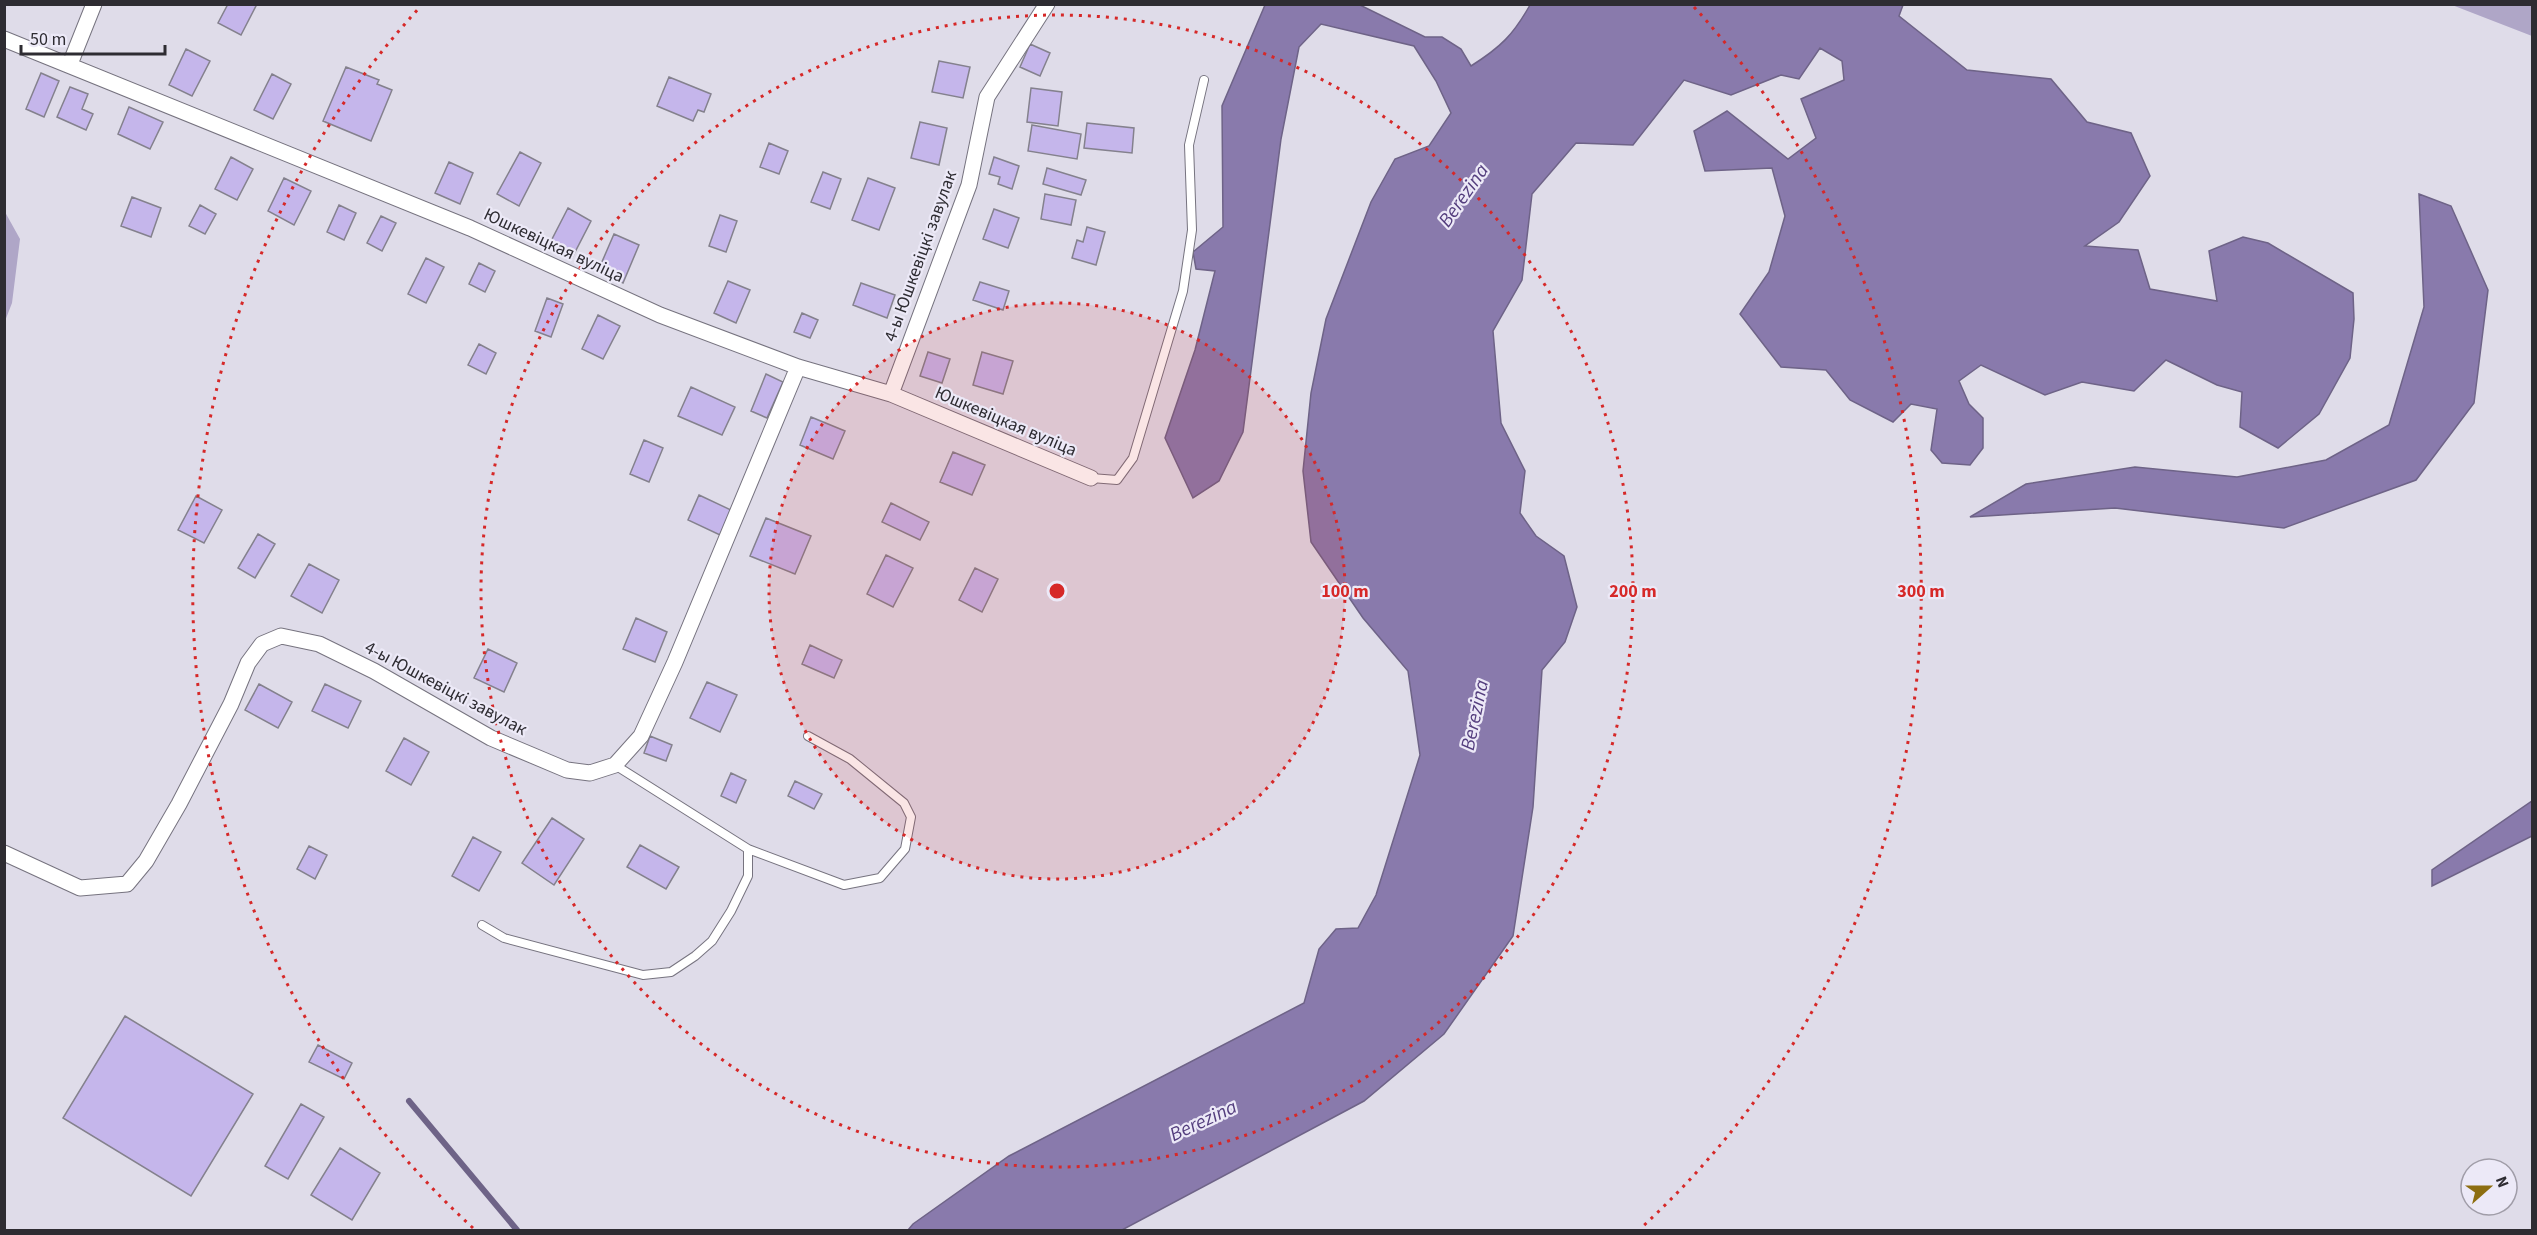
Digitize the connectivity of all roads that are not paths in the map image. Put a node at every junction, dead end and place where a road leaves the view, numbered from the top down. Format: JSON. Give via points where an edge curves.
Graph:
{"nodes":[{"id":1,"x":94,"y":4,"type":"edge"},
{"id":2,"x":1047,"y":4,"type":"edge"},
{"id":3,"x":4,"y":39,"type":"edge"},
{"id":4,"x":70,"y":64,"type":"junction"},
{"id":5,"x":1204,"y":80,"type":"dead end"},
{"id":6,"x":798,"y":368,"type":"junction"},
{"id":7,"x":891,"y":394,"type":"junction"},
{"id":8,"x":1091,"y":478,"type":"joint"},
{"id":9,"x":808,"y":736,"type":"dead end"},
{"id":10,"x":615,"y":765,"type":"junction"},
{"id":11,"x":748,"y":849,"type":"junction"},
{"id":12,"x":4,"y":853,"type":"edge"},
{"id":13,"x":482,"y":925,"type":"dead end"}],
"edges":[{"from":1,"to":4,"type":"street"},
{"from":2,"to":7,"type":"street","name":"4-ы Юшкевіцкі завулак","via":[[987,97],[969,185]]},
{"from":3,"to":4,"type":"street","name":"Юшкевіцкая вуліца"},
{"from":4,"to":6,"type":"street","name":"Юшкевіцкая вуліца","via":[[470,228],[660,315]]},
{"from":5,"to":8,"type":"lane","via":[[1189,145],[1192,230],[1183,291],[1133,458],[1117,480]]},
{"from":6,"to":7,"type":"street","name":"Юшкевіцкая вуліца"},
{"from":6,"to":10,"type":"street","via":[[641,736]]},
{"from":7,"to":8,"type":"street","name":"Юшкевіцкая вуліца"},
{"from":9,"to":11,"type":"lane","via":[[850,759],[904,802],[911,817],[905,849],[880,878],[844,885]]},
{"from":10,"to":11,"type":"lane"},
{"from":10,"to":12,"type":"street","name":"4-ы Юшкевіцкі завулак","via":[[590,773],[567,770],[491,738],[319,644],[281,636],[262,644],[248,663],[179,804],[146,861],[127,884],[80,888]]},
{"from":11,"to":13,"type":"lane","via":[[748,876],[731,911],[712,941],[671,972],[643,975],[504,938]]}]}
